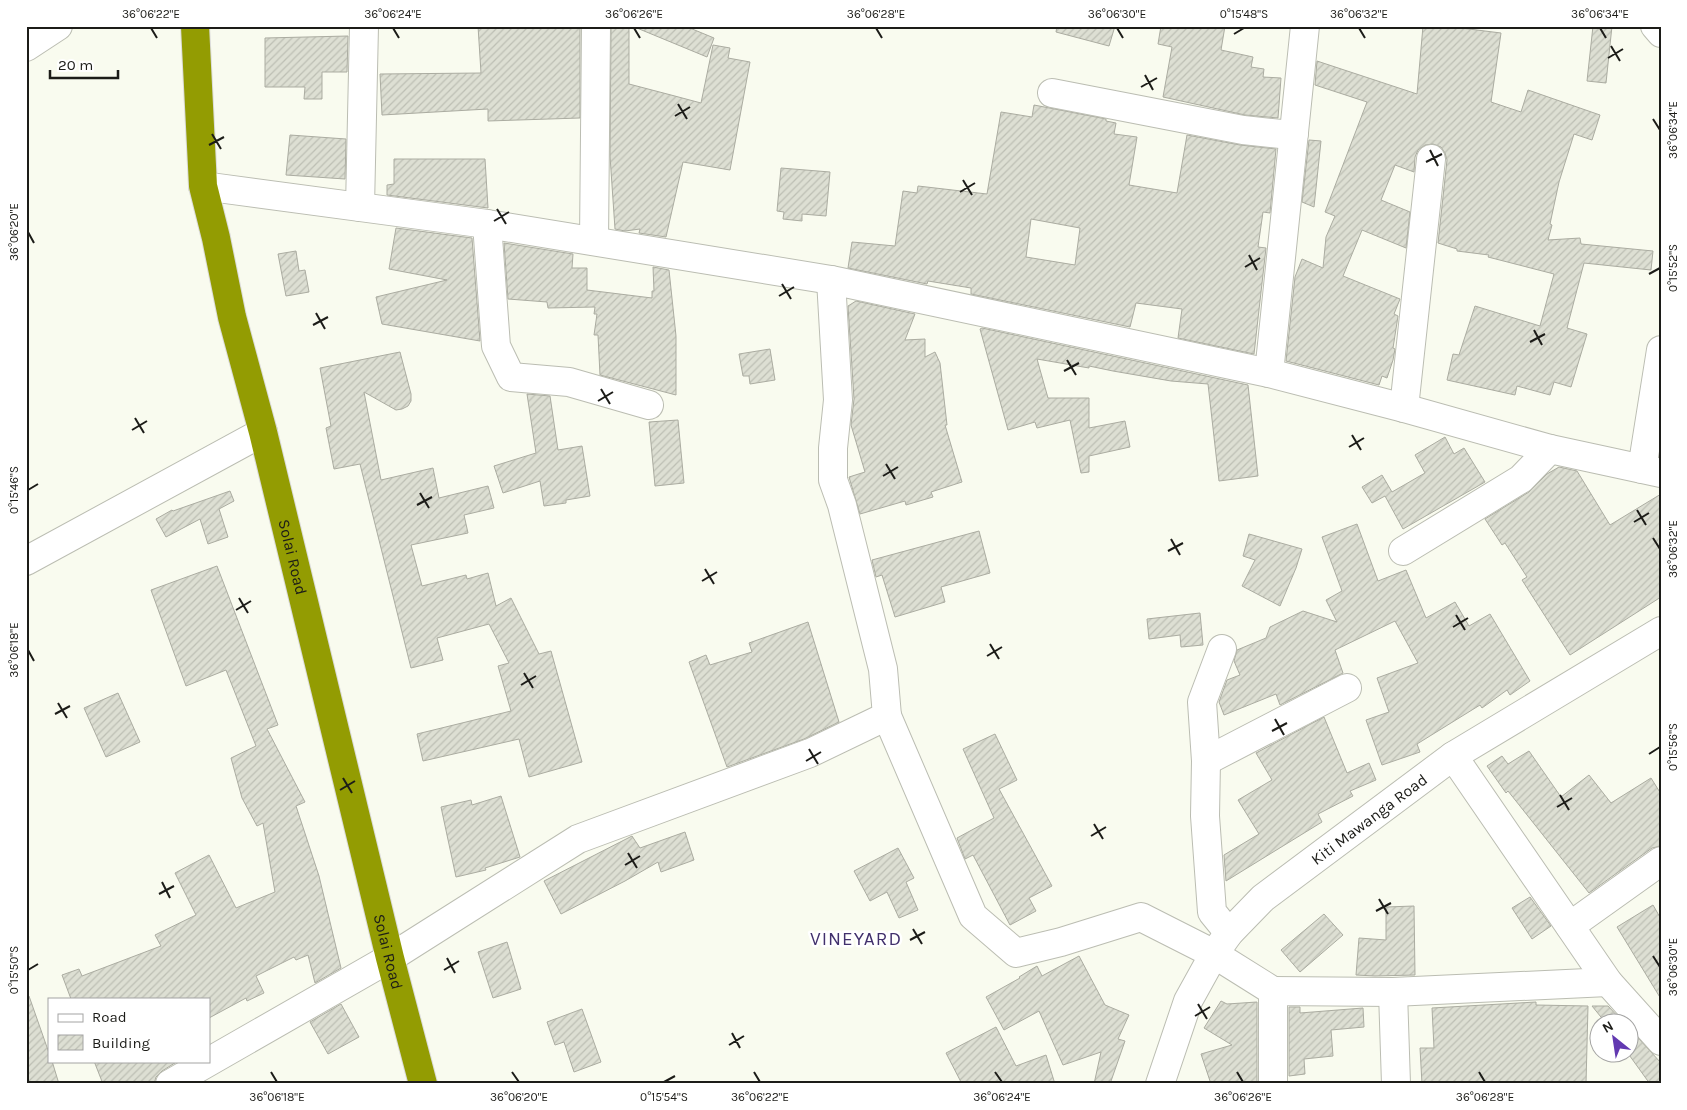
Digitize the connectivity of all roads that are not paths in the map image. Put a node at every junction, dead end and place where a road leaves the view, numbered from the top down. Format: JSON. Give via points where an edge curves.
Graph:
{"nodes":[{"id":1,"x":58,"y":26,"type":"edge"},
{"id":2,"x":194,"y":26,"type":"edge"},
{"id":3,"x":364,"y":26,"type":"edge"},
{"id":4,"x":1305,"y":26,"type":"edge"},
{"id":5,"x":1655,"y":26,"type":"edge"},
{"id":6,"x":596,"y":27,"type":"edge"},
{"id":7,"x":1661,"y":33,"type":"edge"},
{"id":8,"x":26,"y":47,"type":"edge"},
{"id":9,"x":1052,"y":92,"type":"dead end"},
{"id":10,"x":1294,"y":133,"type":"junction"},
{"id":11,"x":1431,"y":159,"type":"dead end"},
{"id":12,"x":203,"y":186,"type":"junction"},
{"id":13,"x":360,"y":207,"type":"junction"},
{"id":14,"x":487,"y":224,"type":"junction"},
{"id":15,"x":594,"y":241,"type":"junction"},
{"id":16,"x":831,"y":280,"type":"junction"},
{"id":17,"x":1661,"y":350,"type":"edge"},
{"id":18,"x":1269,"y":373,"type":"junction"},
{"id":19,"x":649,"y":405,"type":"dead end"},
{"id":20,"x":1404,"y":408,"type":"junction"},
{"id":21,"x":263,"y":432,"type":"junction"},
{"id":22,"x":1550,"y":449,"type":"junction"},
{"id":23,"x":1651,"y":471,"type":"edge"},
{"id":24,"x":1402,"y":551,"type":"dead end"},
{"id":25,"x":26,"y":561,"type":"edge"},
{"id":26,"x":1661,"y":631,"type":"edge"},
{"id":27,"x":1222,"y":649,"type":"dead end"},
{"id":28,"x":1347,"y":688,"type":"dead end"},
{"id":29,"x":886,"y":716,"type":"junction"},
{"id":30,"x":1453,"y":756,"type":"junction"},
{"id":31,"x":1206,"y":761,"type":"junction"},
{"id":32,"x":1661,"y":861,"type":"edge"},
{"id":33,"x":1570,"y":926,"type":"junction"},
{"id":34,"x":1221,"y":944,"type":"junction"},
{"id":35,"x":390,"y":958,"type":"junction"},
{"id":36,"x":1608,"y":982,"type":"junction"},
{"id":37,"x":1273,"y":991,"type":"junction"},
{"id":38,"x":1394,"y":992,"type":"junction"},
{"id":39,"x":1661,"y":1041,"type":"edge"},
{"id":40,"x":210,"y":1061,"type":"edge"},
{"id":41,"x":208,"y":1062,"type":"edge"},
{"id":42,"x":170,"y":1084,"type":"edge"},
{"id":43,"x":423,"y":1084,"type":"edge"},
{"id":44,"x":1160,"y":1084,"type":"edge"},
{"id":45,"x":1273,"y":1084,"type":"edge"},
{"id":46,"x":1396,"y":1084,"type":"edge"}],
"edges":[{"from":1,"to":8,"type":"street"},
{"from":2,"to":12,"type":"highway","name":"Solai Road"},
{"from":3,"to":13,"type":"street"},
{"from":4,"to":10,"type":"street"},
{"from":5,"to":7,"type":"street"},
{"from":6,"to":15,"type":"street"},
{"from":9,"to":10,"type":"street","via":[[1244,130]]},
{"from":10,"to":18,"type":"street"},
{"from":11,"to":20,"type":"street"},
{"from":12,"to":13,"type":"street"},
{"from":12,"to":21,"type":"highway","name":"Solai Road","via":[[232,317]]},
{"from":13,"to":14,"type":"street"},
{"from":14,"to":15,"type":"street"},
{"from":14,"to":19,"type":"street","via":[[496,346],[511,377],[569,382]]},
{"from":15,"to":16,"type":"street"},
{"from":16,"to":18,"type":"street"},
{"from":16,"to":29,"type":"street","via":[[838,400],[833,480],[883,669]]},
{"from":17,"to":23,"type":"street"},
{"from":18,"to":20,"type":"street"},
{"from":20,"to":22,"type":"street"},
{"from":21,"to":25,"type":"street"},
{"from":21,"to":35,"type":"highway","name":"Solai Road"},
{"from":22,"to":23,"type":"street"},
{"from":22,"to":24,"type":"street","via":[[1521,479]]},
{"from":26,"to":30,"type":"street","name":"Kiti Mawanga Road"},
{"from":27,"to":31,"type":"street","via":[[1202,702]]},
{"from":28,"to":31,"type":"street"},
{"from":29,"to":34,"type":"street","via":[[973,916],[1016,953],[1141,917]]},
{"from":29,"to":35,"type":"street","via":[[810,753],[578,839]]},
{"from":30,"to":33,"type":"street"},
{"from":30,"to":34,"type":"street","name":"Kiti Mawanga Road","via":[[1263,898]]},
{"from":31,"to":34,"type":"street","via":[[1205,816],[1212,912]]},
{"from":32,"to":33,"type":"street"},
{"from":33,"to":36,"type":"street"},
{"from":34,"to":37,"type":"street"},
{"from":34,"to":44,"type":"street","name":"Kiti Mawanga Road","via":[[1188,1001]]},
{"from":35,"to":40,"type":"street"},
{"from":35,"to":43,"type":"highway","name":"Solai Road"},
{"from":36,"to":38,"type":"street"},
{"from":36,"to":39,"type":"street"},
{"from":37,"to":38,"type":"street"},
{"from":37,"to":45,"type":"street"},
{"from":38,"to":46,"type":"street"},
{"from":41,"to":42,"type":"street"}]}
